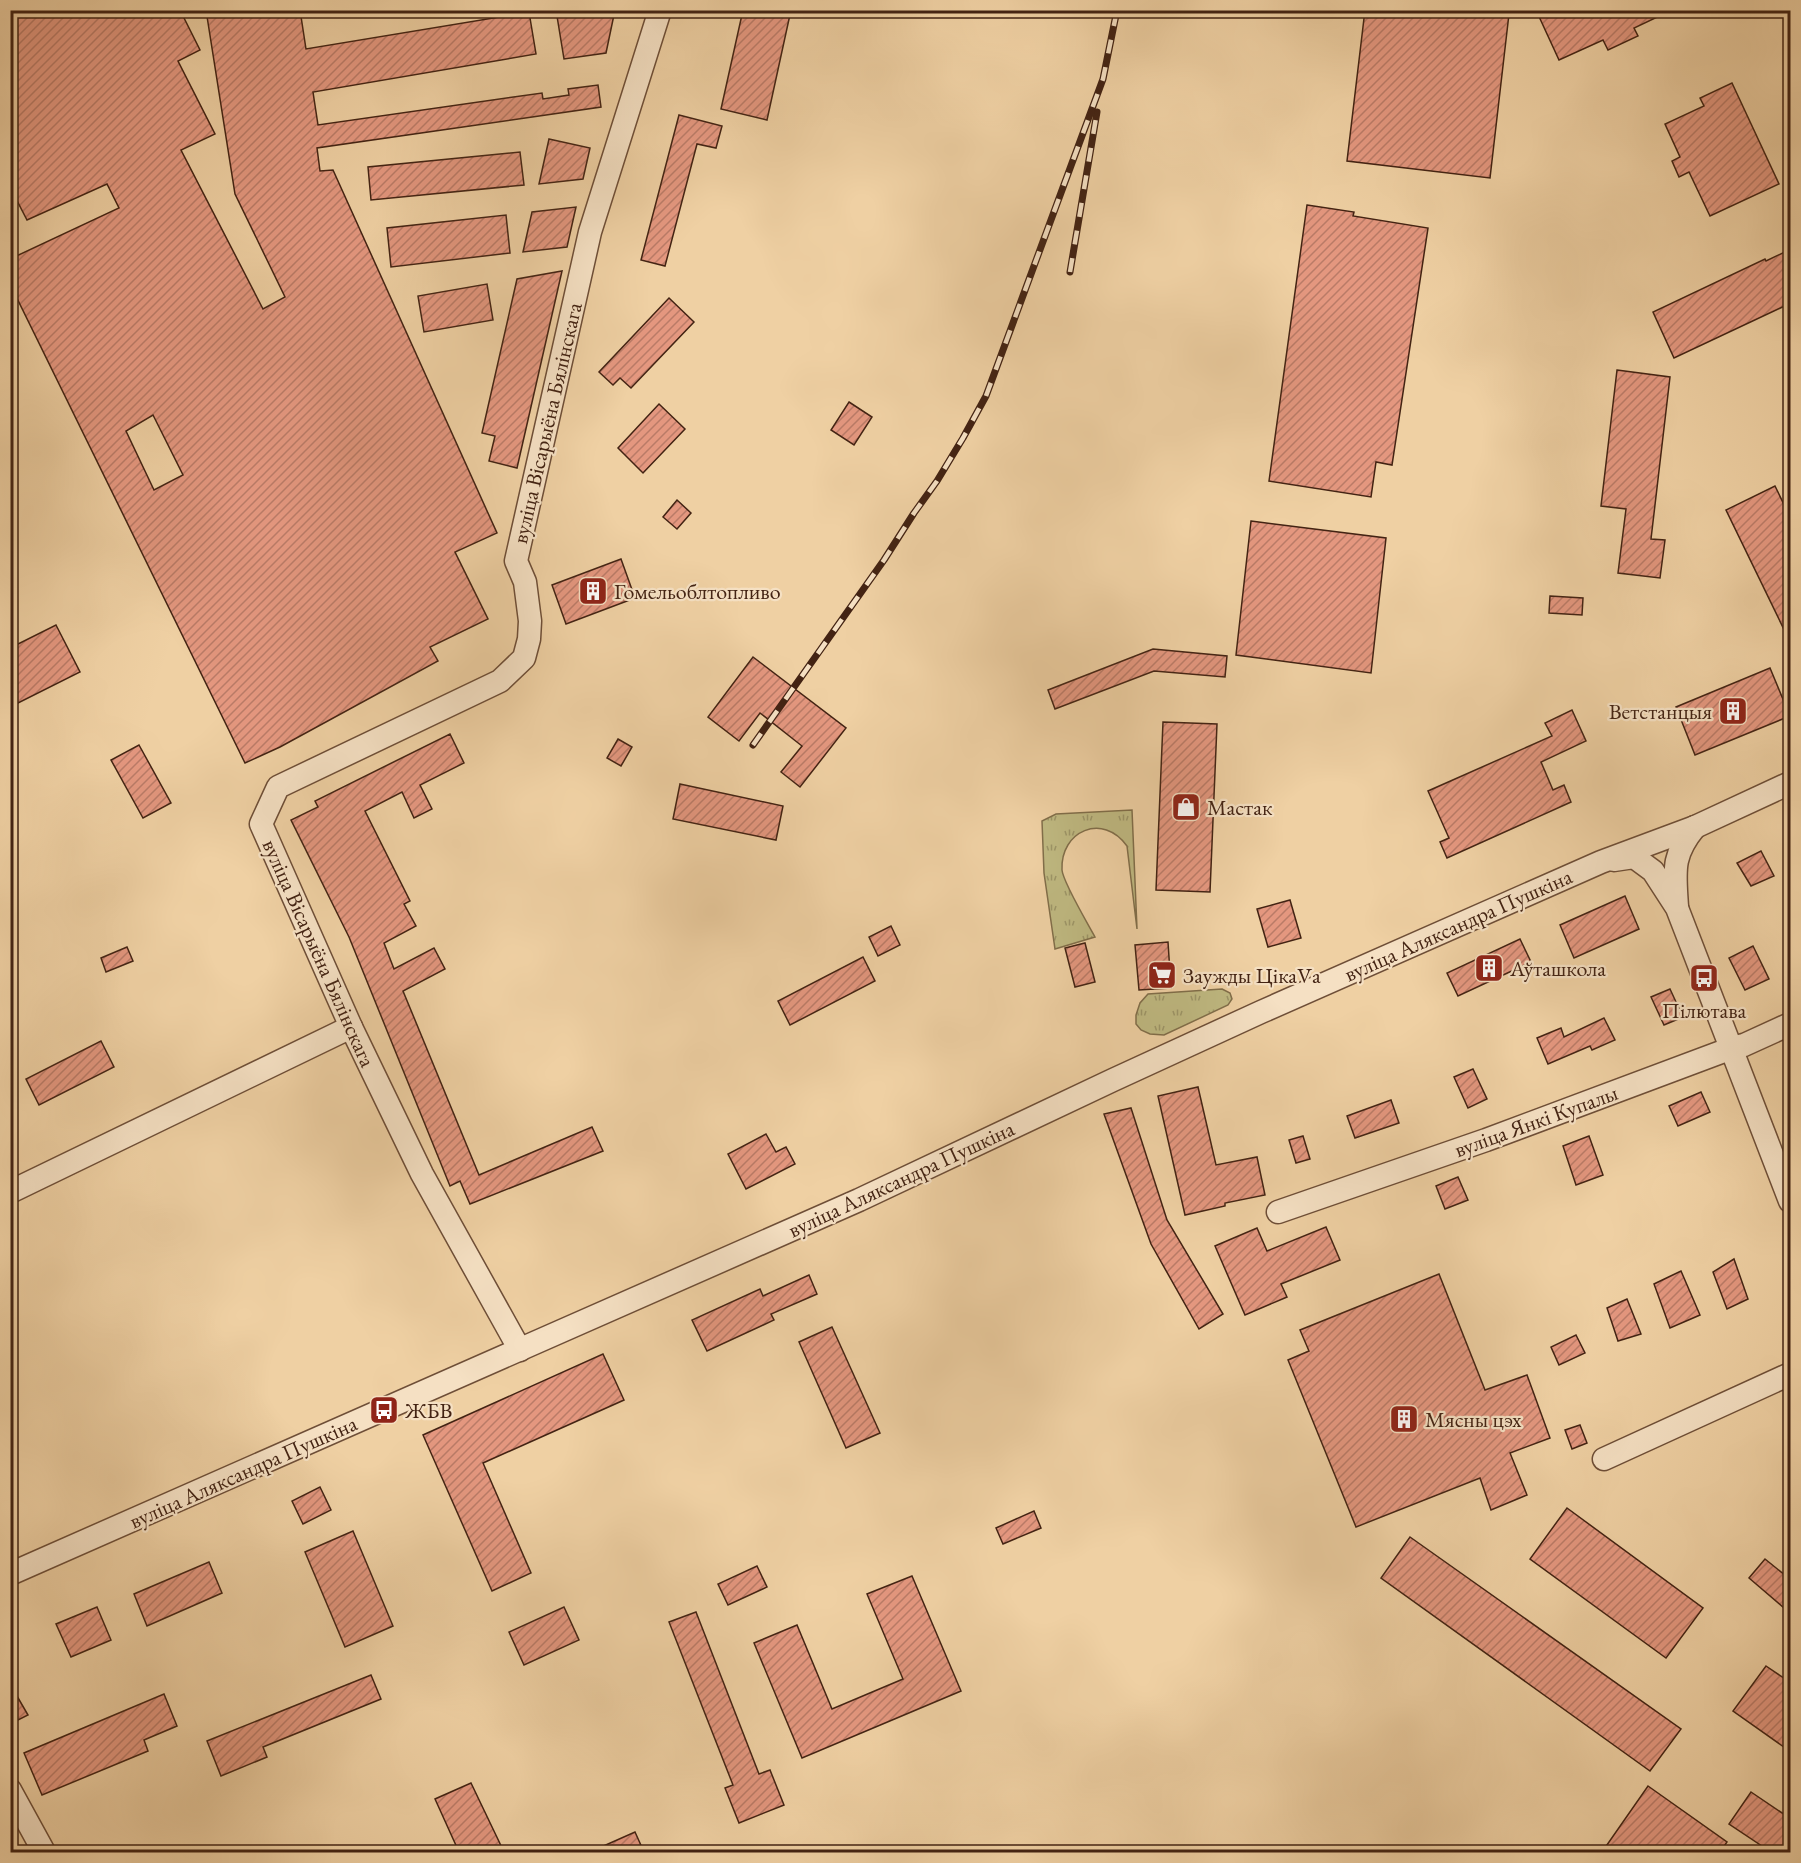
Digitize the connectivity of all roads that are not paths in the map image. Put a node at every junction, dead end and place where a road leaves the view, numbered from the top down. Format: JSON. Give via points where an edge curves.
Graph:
{"nodes":[{"id":1,"x":660,"y":10,"type":"edge"},
{"id":2,"x":1791,"y":783,"type":"edge"},
{"id":3,"x":1695,"y":827,"type":"junction"},
{"id":4,"x":1601,"y":862,"type":"junction"},
{"id":5,"x":1677,"y":909,"type":"junction"},
{"id":6,"x":1791,"y":1024,"type":"edge"},
{"id":7,"x":351,"y":1027,"type":"junction"},
{"id":8,"x":1732,"y":1048,"type":"junction"},
{"id":9,"x":10,"y":1192,"type":"edge"},
{"id":10,"x":1791,"y":1201,"type":"edge"},
{"id":11,"x":1278,"y":1212,"type":"dead end"},
{"id":12,"x":520,"y":1350,"type":"junction"},
{"id":13,"x":1791,"y":1374,"type":"edge"},
{"id":14,"x":1604,"y":1459,"type":"dead end"},
{"id":15,"x":10,"y":1574,"type":"edge"},
{"id":16,"x":10,"y":1790,"type":"edge"},
{"id":17,"x":44,"y":1852,"type":"edge"}],
"edges":[{"from":1,"to":7,"type":"street","name":"вуліца Вісарыёна Бялінскага","via":[[590,232],[516,561],[525,582],[530,621],[524,658],[500,681],[279,787],[261,824]]},
{"from":2,"to":3,"type":"street","name":"вуліца Аляксандра Пушкіна"},
{"from":3,"to":4,"type":"street","name":"вуліца Аляксандра Пушкіна"},
{"from":3,"to":5,"type":"street","via":[[1679,851],[1675,874]]},
{"from":4,"to":5,"type":"street","via":[[1634,857],[1653,872]]},
{"from":4,"to":12,"type":"street","name":"вуліца Аляксандра Пушкіна"},
{"from":5,"to":8,"type":"street"},
{"from":6,"to":8,"type":"street","name":"вуліца Янкі Купалы"},
{"from":7,"to":9,"type":"street"},
{"from":7,"to":12,"type":"street","name":"вуліца Вісарыёна Бялінскага","via":[[423,1174]]},
{"from":8,"to":10,"type":"street"},
{"from":8,"to":11,"type":"street","name":"вуліца Янкі Купалы"},
{"from":12,"to":15,"type":"street","name":"вуліца Аляксандра Пушкіна"},
{"from":13,"to":14,"type":"street"},
{"from":16,"to":17,"type":"street"}]}
